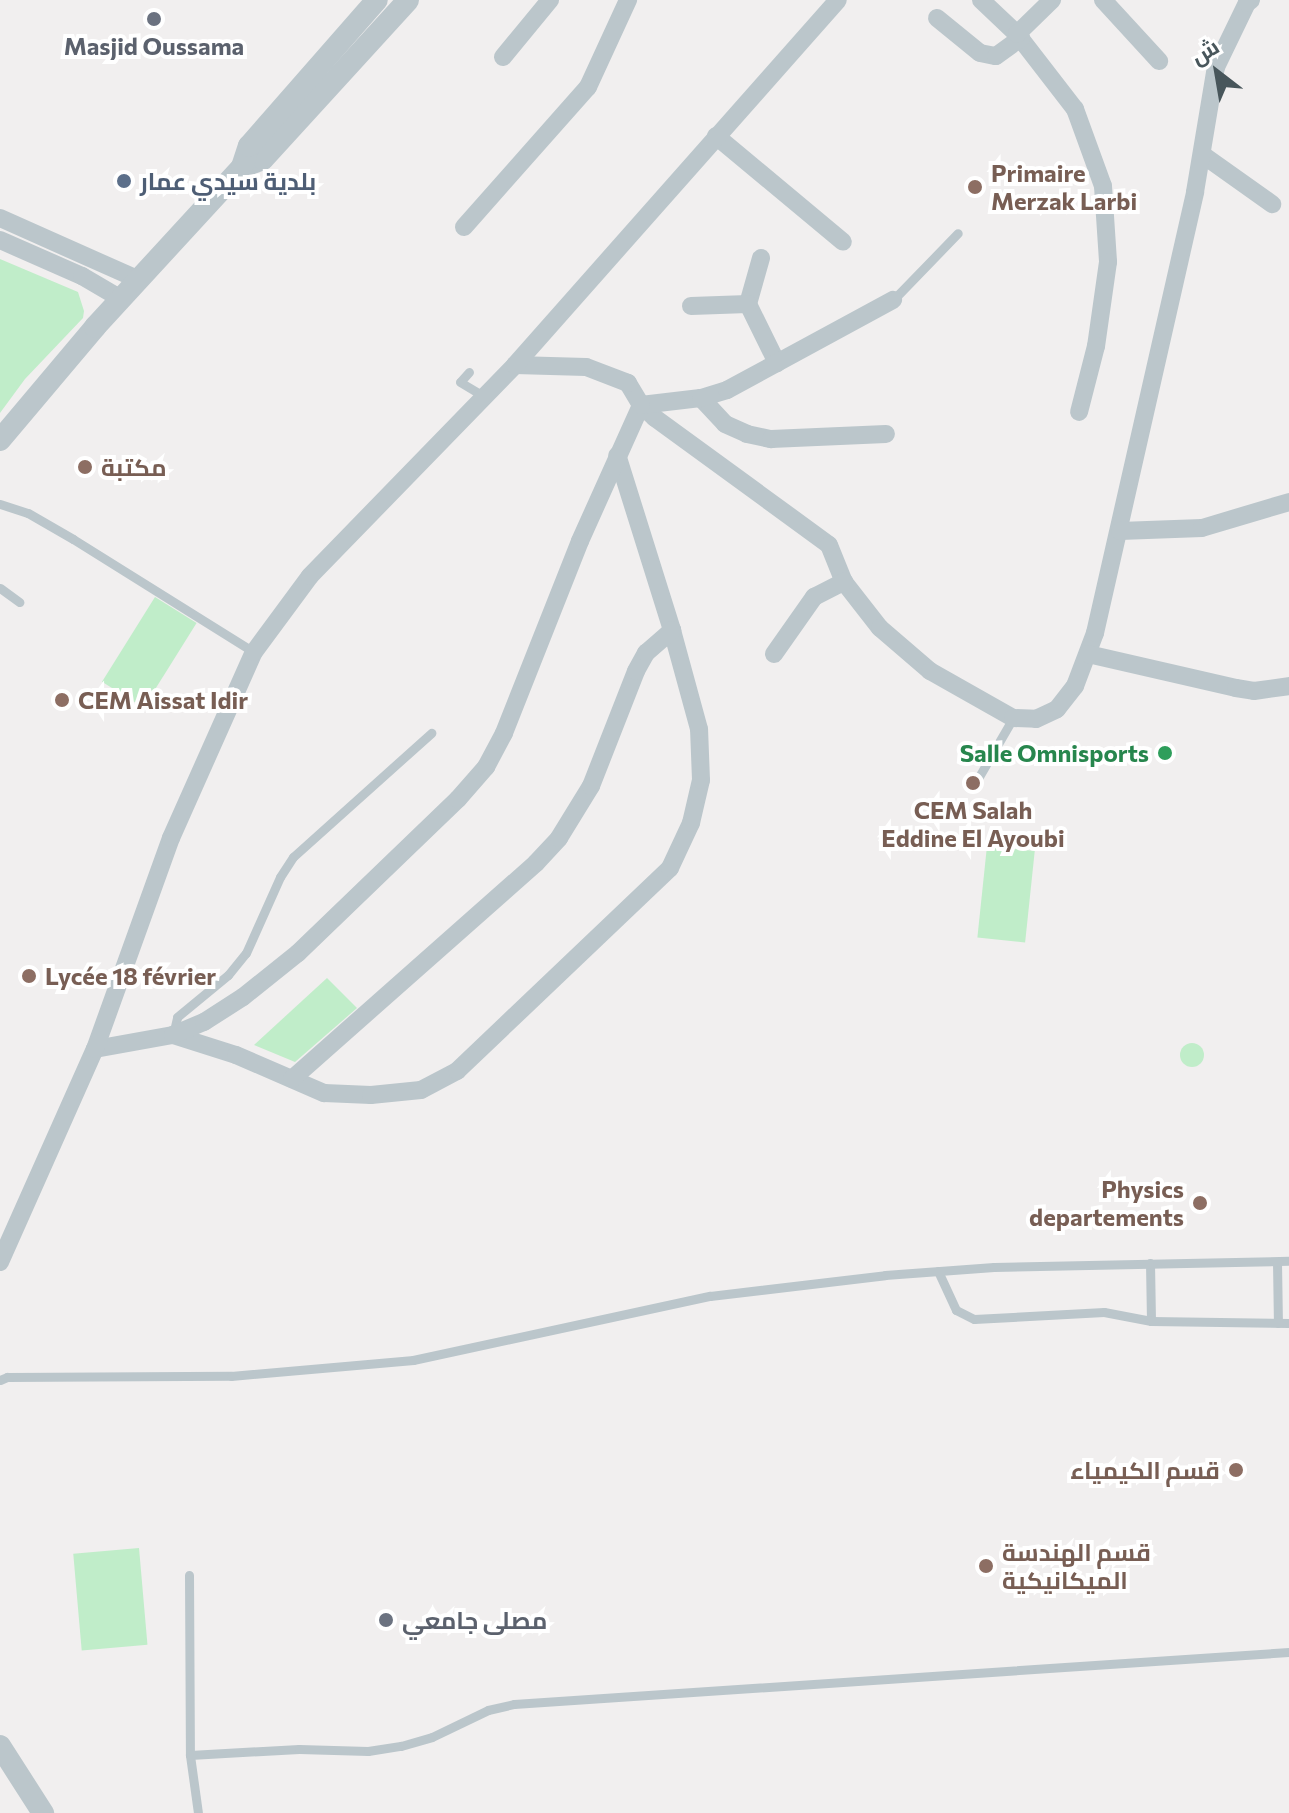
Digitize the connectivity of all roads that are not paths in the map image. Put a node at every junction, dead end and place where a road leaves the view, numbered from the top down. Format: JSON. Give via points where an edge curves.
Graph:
{"nodes":[{"id":1,"x":377,"y":0,"type":"edge"},
{"id":2,"x":408,"y":0,"type":"edge"},
{"id":3,"x":550,"y":0,"type":"edge"},
{"id":4,"x":628,"y":0,"type":"edge"},
{"id":5,"x":838,"y":0,"type":"edge"},
{"id":6,"x":981,"y":0,"type":"edge"},
{"id":7,"x":1052,"y":0,"type":"edge"},
{"id":8,"x":1103,"y":0,"type":"edge"},
{"id":9,"x":1251,"y":0,"type":"edge"},
{"id":10,"x":937,"y":18,"type":"dead end"},
{"id":11,"x":1019,"y":36,"type":"junction"},
{"id":12,"x":503,"y":57,"type":"dead end"},
{"id":13,"x":1159,"y":61,"type":"dead end"},
{"id":14,"x":716,"y":136,"type":"junction"},
{"id":15,"x":1203,"y":155,"type":"junction"},
{"id":16,"x":242,"y":167,"type":"junction"},
{"id":17,"x":1272,"y":204,"type":"dead end"},
{"id":18,"x":0,"y":218,"type":"edge"},
{"id":19,"x":464,"y":227,"type":"dead end"},
{"id":20,"x":958,"y":233,"type":"dead end"},
{"id":21,"x":0,"y":240,"type":"edge"},
{"id":22,"x":843,"y":242,"type":"dead end"},
{"id":23,"x":761,"y":258,"type":"dead end"},
{"id":24,"x":139,"y":280,"type":"junction"},
{"id":25,"x":121,"y":299,"type":"junction"},
{"id":26,"x":893,"y":300,"type":"joint"},
{"id":27,"x":748,"y":304,"type":"junction"},
{"id":28,"x":691,"y":306,"type":"dead end"},
{"id":29,"x":777,"y":363,"type":"junction"},
{"id":30,"x":515,"y":365,"type":"junction"},
{"id":31,"x":469,"y":372,"type":"dead end"},
{"id":32,"x":485,"y":397,"type":"junction"},
{"id":33,"x":701,"y":398,"type":"junction"},
{"id":34,"x":641,"y":405,"type":"junction"},
{"id":35,"x":1079,"y":412,"type":"dead end"},
{"id":36,"x":886,"y":434,"type":"dead end"},
{"id":37,"x":0,"y":440,"type":"edge"},
{"id":38,"x":617,"y":455,"type":"junction"},
{"id":39,"x":1289,"y":502,"type":"edge"},
{"id":40,"x":0,"y":504,"type":"edge"},
{"id":41,"x":1120,"y":531,"type":"junction"},
{"id":42,"x":844,"y":582,"type":"junction"},
{"id":43,"x":0,"y":588,"type":"edge"},
{"id":44,"x":19,"y":602,"type":"dead end"},
{"id":45,"x":672,"y":630,"type":"junction"},
{"id":46,"x":254,"y":652,"type":"junction"},
{"id":47,"x":774,"y":654,"type":"dead end"},
{"id":48,"x":1088,"y":654,"type":"junction"},
{"id":49,"x":1289,"y":686,"type":"edge"},
{"id":50,"x":1013,"y":718,"type":"junction"},
{"id":51,"x":431,"y":733,"type":"dead end"},
{"id":52,"x":973,"y":787,"type":"dead end"},
{"id":53,"x":173,"y":1035,"type":"junction"},
{"id":54,"x":95,"y":1049,"type":"junction"},
{"id":55,"x":292,"y":1079,"type":"junction"},
{"id":56,"x":1289,"y":1261,"type":"edge"},
{"id":57,"x":0,"y":1262,"type":"edge"},
{"id":58,"x":1277,"y":1262,"type":"junction"},
{"id":59,"x":1150,"y":1263,"type":"junction"},
{"id":60,"x":938,"y":1271,"type":"junction"},
{"id":61,"x":1151,"y":1321,"type":"junction"},
{"id":62,"x":1278,"y":1323,"type":"junction"},
{"id":63,"x":1289,"y":1323,"type":"edge"},
{"id":64,"x":2,"y":1376,"type":"edge"},
{"id":65,"x":189,"y":1575,"type":"dead end"},
{"id":66,"x":1289,"y":1652,"type":"edge"},
{"id":67,"x":0,"y":1746,"type":"edge"},
{"id":68,"x":190,"y":1755,"type":"junction"},
{"id":69,"x":43,"y":1813,"type":"edge"},
{"id":70,"x":198,"y":1813,"type":"edge"}],
"edges":[{"from":1,"to":16,"type":"street","via":[[249,146]]},
{"from":2,"to":16,"type":"street","via":[[263,159]]},
{"from":3,"to":12,"type":"street"},
{"from":4,"to":19,"type":"street","via":[[588,87]]},
{"from":5,"to":14,"type":"street"},
{"from":6,"to":11,"type":"street"},
{"from":7,"to":11,"type":"street"},
{"from":8,"to":13,"type":"street"},
{"from":9,"to":15,"type":"street","via":[[1216,67]]},
{"from":10,"to":11,"type":"street","via":[[980,53],[996,56]]},
{"from":11,"to":35,"type":"street","via":[[1075,109],[1103,186],[1108,262],[1096,346]]},
{"from":14,"to":22,"type":"street"},
{"from":14,"to":30,"type":"street"},
{"from":15,"to":17,"type":"street"},
{"from":15,"to":41,"type":"street"},
{"from":16,"to":24,"type":"street"},
{"from":18,"to":24,"type":"street"},
{"from":20,"to":26,"type":"lane"},
{"from":21,"to":25,"type":"street"},
{"from":23,"to":27,"type":"street"},
{"from":24,"to":25,"type":"street"},
{"from":25,"to":37,"type":"street"},
{"from":26,"to":29,"type":"street"},
{"from":27,"to":28,"type":"street"},
{"from":27,"to":29,"type":"street"},
{"from":29,"to":33,"type":"street"},
{"from":30,"to":32,"type":"street"},
{"from":30,"to":34,"type":"street","via":[[586,367],[628,383]]},
{"from":31,"to":32,"type":"lane","via":[[460,382]]},
{"from":32,"to":46,"type":"street","via":[[310,576]]},
{"from":33,"to":34,"type":"street"},
{"from":33,"to":36,"type":"street","via":[[725,424],[771,439]]},
{"from":34,"to":38,"type":"street"},
{"from":34,"to":42,"type":"street","via":[[829,545]]},
{"from":38,"to":45,"type":"street"},
{"from":38,"to":53,"type":"street","via":[[486,767],[298,953],[243,997]]},
{"from":39,"to":41,"type":"street","via":[[1202,528]]},
{"from":40,"to":46,"type":"lane","via":[[73,539]]},
{"from":41,"to":48,"type":"street"},
{"from":42,"to":47,"type":"street","via":[[814,597]]},
{"from":42,"to":50,"type":"street","via":[[880,628],[930,671]]},
{"from":43,"to":44,"type":"lane"},
{"from":45,"to":55,"type":"street","via":[[646,653],[636,671],[591,786],[559,838]]},
{"from":45,"to":55,"type":"street","via":[[699,729],[701,780],[691,823],[670,868],[457,1071],[421,1090],[371,1095],[324,1093]]},
{"from":46,"to":54,"type":"street","via":[[171,838]]},
{"from":48,"to":49,"type":"street","via":[[1254,691]]},
{"from":48,"to":50,"type":"street","via":[[1075,686],[1057,709],[1036,719]]},
{"from":50,"to":52,"type":"lane"},
{"from":51,"to":53,"type":"lane","via":[[293,857],[246,953],[177,1017]]},
{"from":53,"to":54,"type":"street"},
{"from":53,"to":55,"type":"street"},
{"from":54,"to":57,"type":"street"},
{"from":56,"to":58,"type":"lane"},
{"from":58,"to":59,"type":"lane"},
{"from":58,"to":62,"type":"lane"},
{"from":59,"to":60,"type":"lane"},
{"from":59,"to":61,"type":"lane"},
{"from":60,"to":61,"type":"lane","via":[[956,1310],[974,1319],[1104,1312]]},
{"from":60,"to":64,"type":"lane","via":[[710,1296],[413,1360],[328,1370],[231,1376]]},
{"from":61,"to":62,"type":"lane"},
{"from":62,"to":63,"type":"lane"},
{"from":65,"to":68,"type":"lane"},
{"from":66,"to":68,"type":"lane","via":[[514,1704],[401,1746]]},
{"from":67,"to":69,"type":"street"},
{"from":68,"to":70,"type":"lane"}]}
